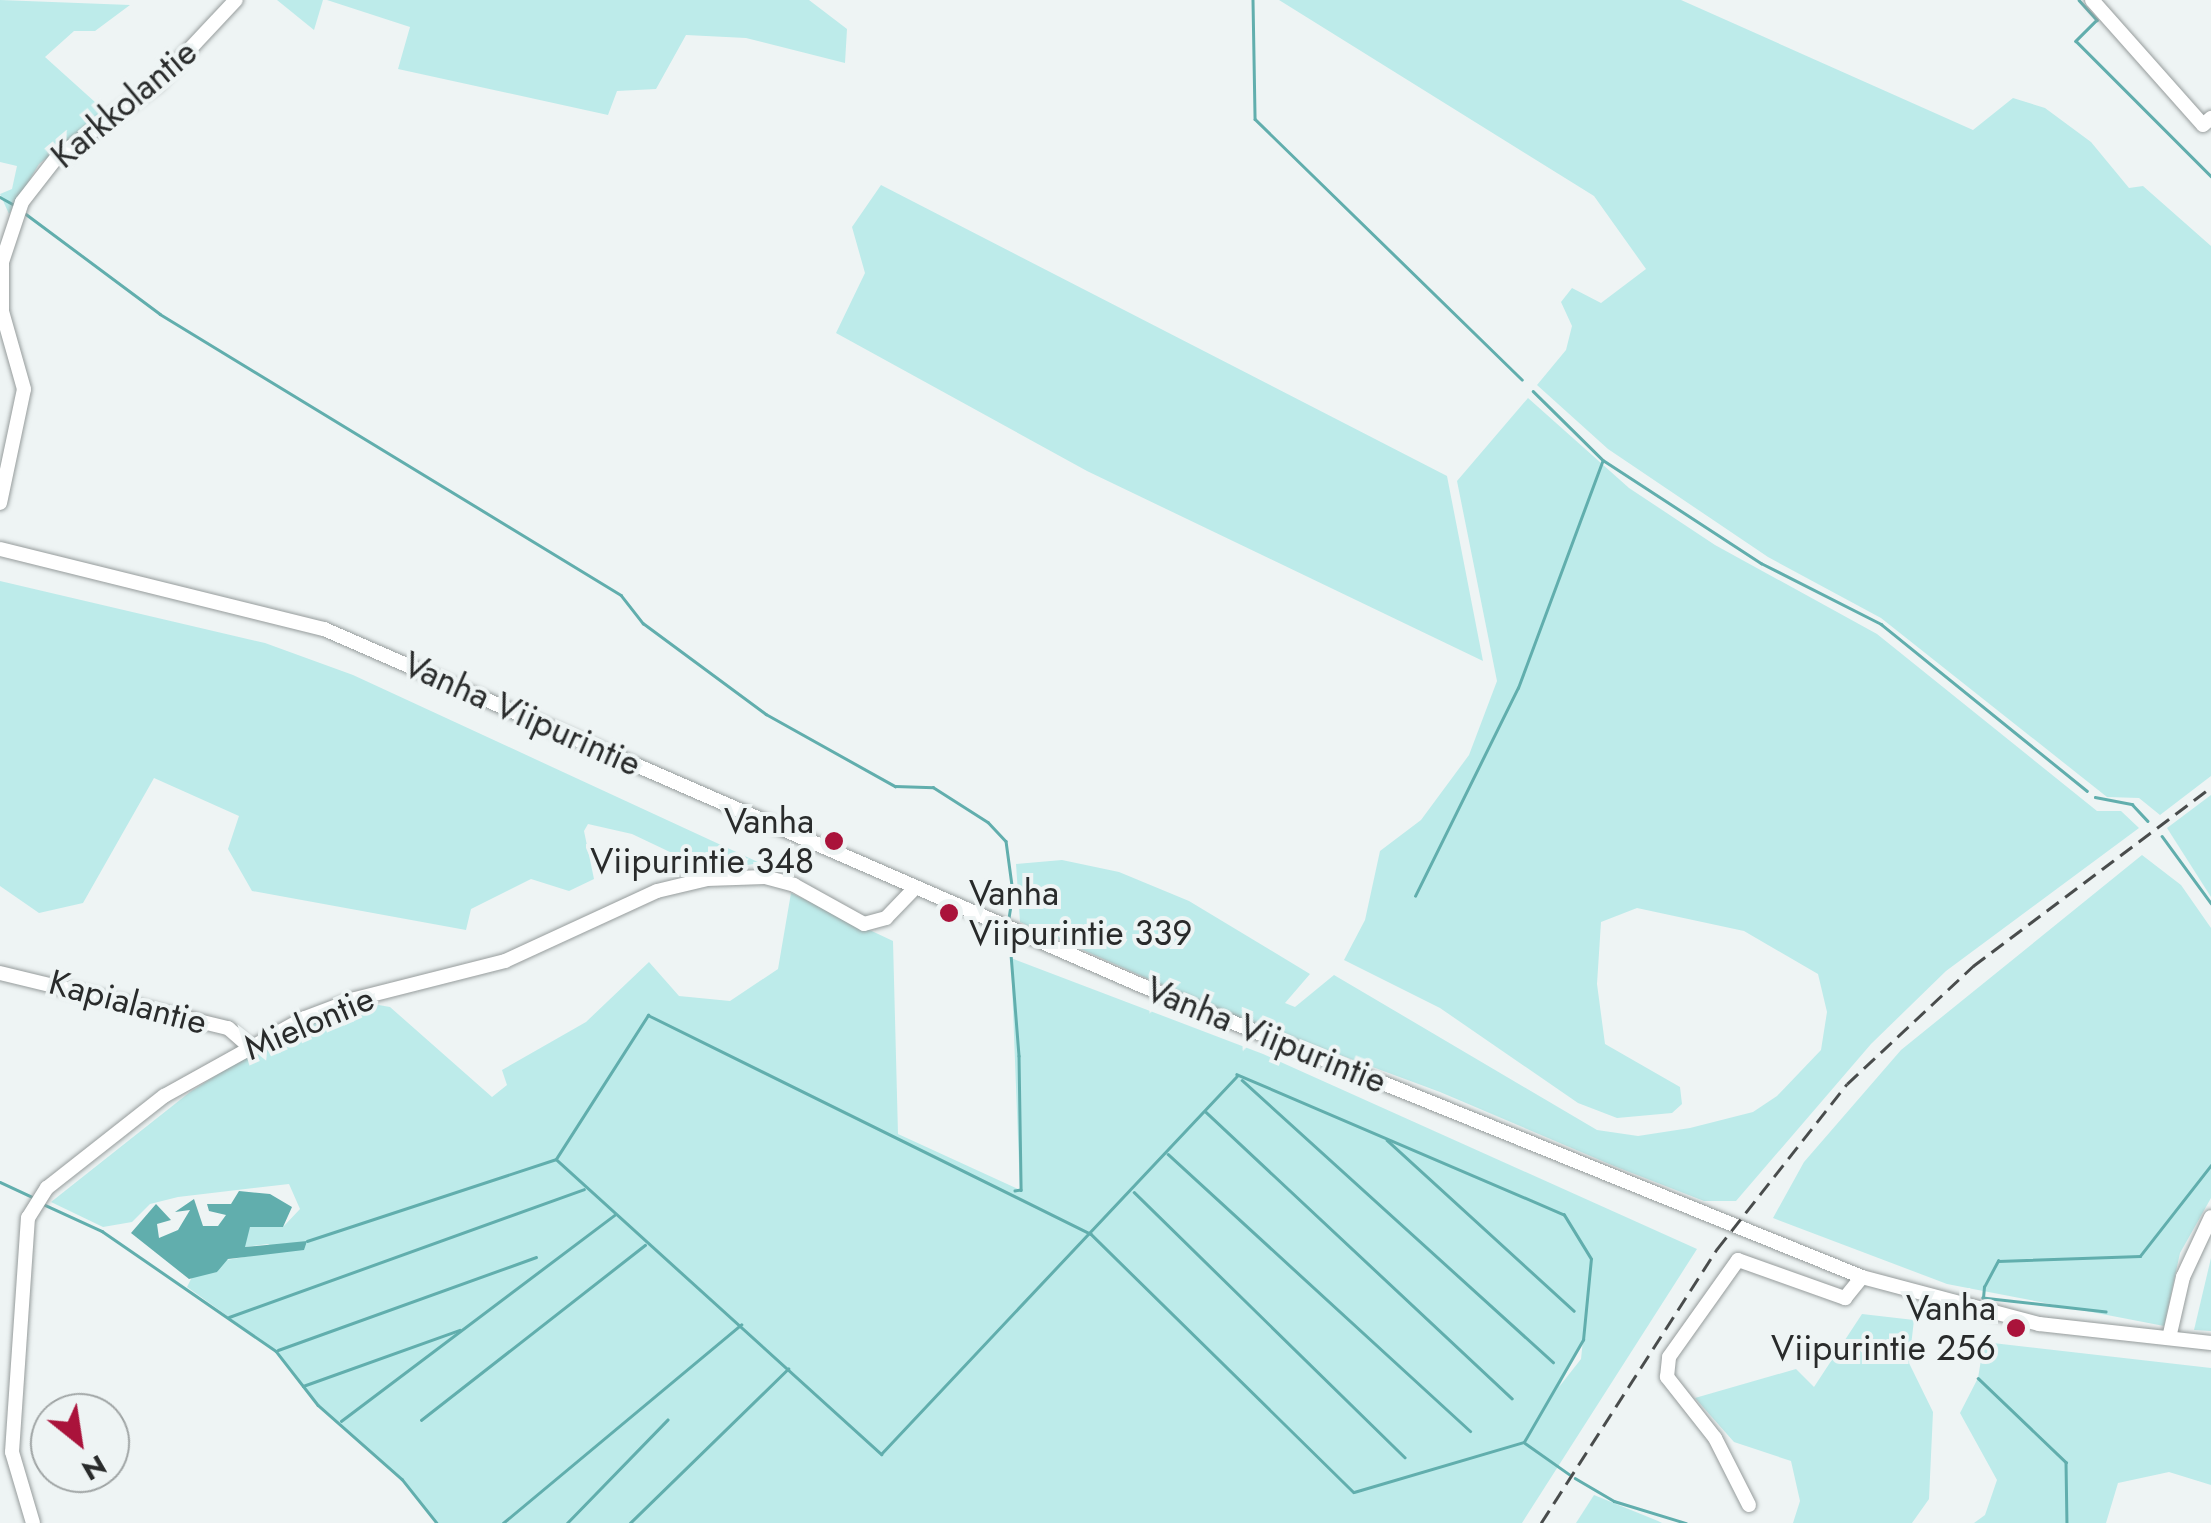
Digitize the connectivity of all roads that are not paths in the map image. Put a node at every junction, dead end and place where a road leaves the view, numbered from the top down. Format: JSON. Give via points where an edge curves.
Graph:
{"nodes":[{"id":1,"x":236,"y":0,"type":"edge"},
{"id":2,"x":2092,"y":0,"type":"edge"},
{"id":3,"x":2211,"y":118,"type":"edge"},
{"id":4,"x":0,"y":503,"type":"edge"},
{"id":5,"x":0,"y":549,"type":"edge"},
{"id":6,"x":914,"y":890,"type":"junction"},
{"id":7,"x":0,"y":973,"type":"edge"},
{"id":8,"x":249,"y":1046,"type":"junction"},
{"id":9,"x":2211,"y":1217,"type":"edge"},
{"id":10,"x":1862,"y":1277,"type":"junction"},
{"id":11,"x":2168,"y":1338,"type":"junction"},
{"id":12,"x":2211,"y":1343,"type":"edge"},
{"id":13,"x":1749,"y":1505,"type":"dead end"},
{"id":14,"x":33,"y":1523,"type":"edge"}],
"edges":[{"from":1,"to":4,"type":"street","name":"Karkkolantie","via":[[171,72],[57,156],[22,202],[2,262],[2,312],[24,389]]},
{"from":2,"to":3,"type":"street","via":[[2203,125]]},
{"from":5,"to":6,"type":"street","name":"Vanha Viipurintie","via":[[324,629]]},
{"from":6,"to":8,"type":"street","name":"Mielontie","via":[[886,918],[864,924],[794,885],[736,875],[706,879],[612,908],[504,961],[354,998]]},
{"from":6,"to":10,"type":"street","name":"Vanha Viipurintie"},
{"from":7,"to":8,"type":"street","name":"Kapialantie","via":[[228,1028]]},
{"from":8,"to":14,"type":"street","name":"Mielontie","via":[[164,1096],[76,1164],[47,1188],[28,1218],[12,1452]]},
{"from":9,"to":11,"type":"street","via":[[2183,1277]]},
{"from":10,"to":11,"type":"street","name":"Vanha Viipurintie","via":[[2024,1321]]},
{"from":10,"to":13,"type":"street","via":[[1845,1298],[1738,1260],[1669,1358],[1667,1378],[1715,1438]]},
{"from":11,"to":12,"type":"street","name":"Vanha Viipurintie"}]}
